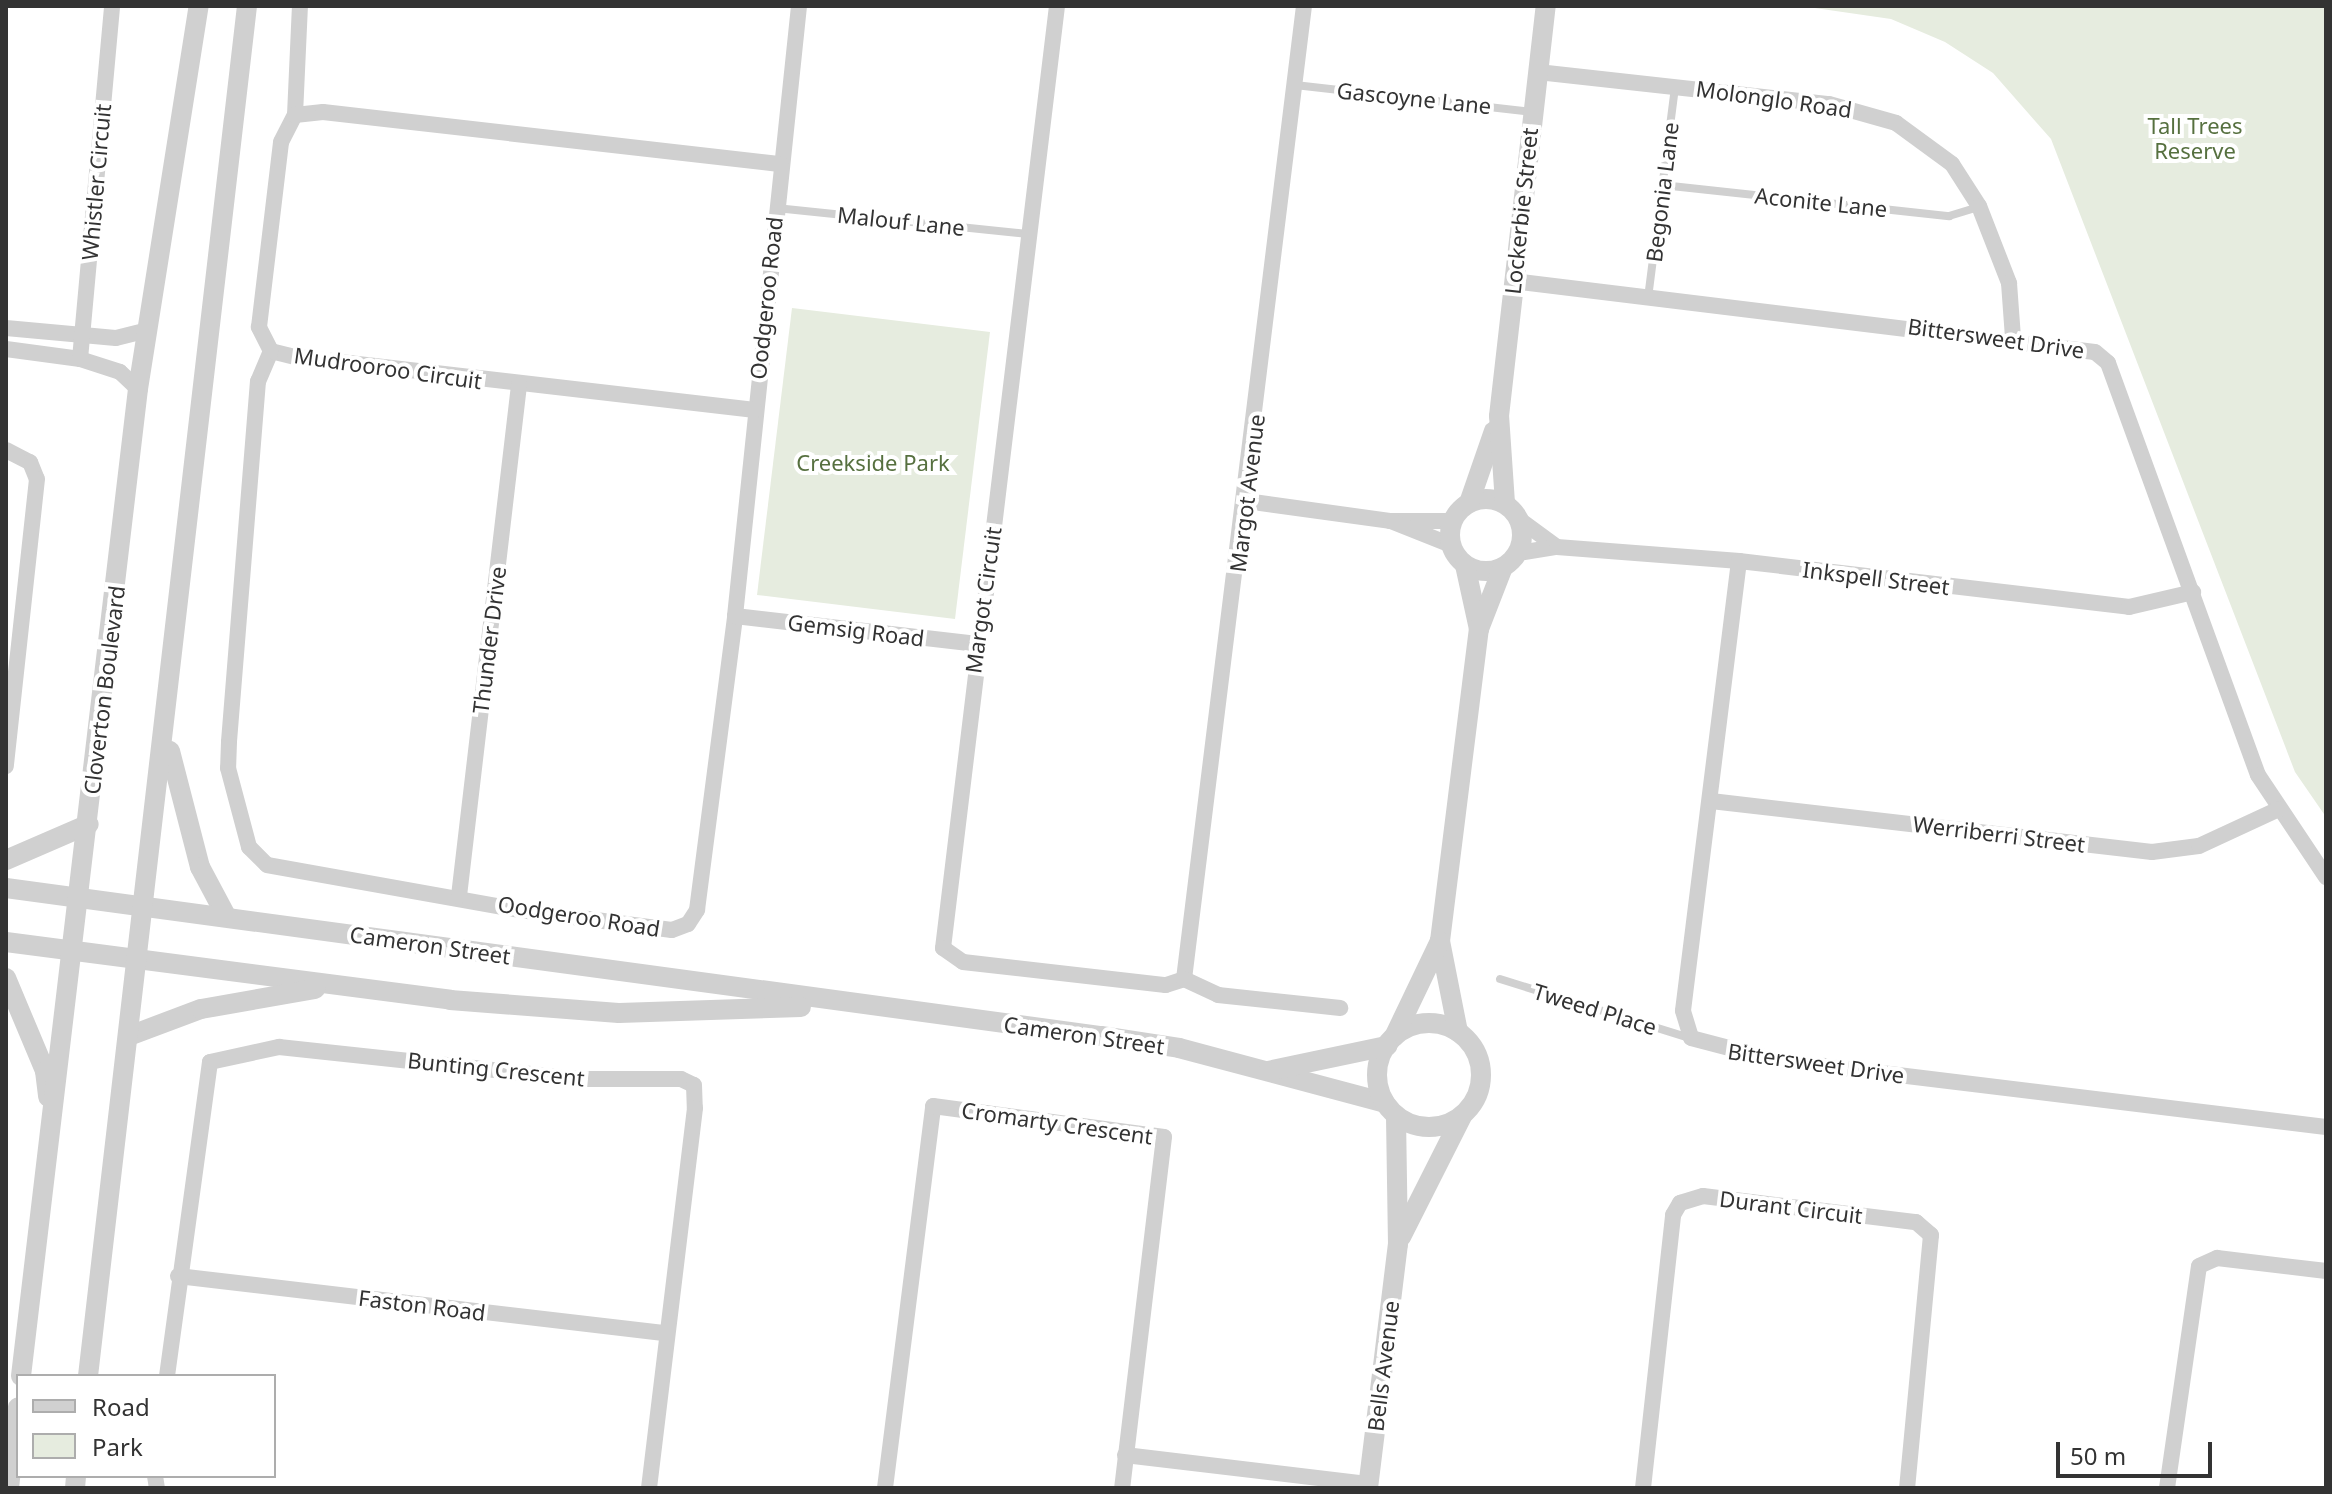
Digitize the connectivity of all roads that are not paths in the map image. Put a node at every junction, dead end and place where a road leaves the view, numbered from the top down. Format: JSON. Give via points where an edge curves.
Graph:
{"nodes":[{"id":1,"x":112,"y":6,"type":"edge"},
{"id":2,"x":199,"y":6,"type":"edge"},
{"id":3,"x":247,"y":6,"type":"edge"},
{"id":4,"x":300,"y":6,"type":"edge"},
{"id":5,"x":799,"y":6,"type":"edge"},
{"id":6,"x":1057,"y":6,"type":"edge"},
{"id":7,"x":1304,"y":6,"type":"edge"},
{"id":8,"x":1546,"y":6,"type":"edge"},
{"id":9,"x":1538,"y":72,"type":"junction"},
{"id":10,"x":1295,"y":85,"type":"junction"},
{"id":11,"x":1675,"y":85,"type":"junction"},
{"id":12,"x":1532,"y":112,"type":"junction"},
{"id":13,"x":295,"y":115,"type":"junction"},
{"id":14,"x":781,"y":164,"type":"junction"},
{"id":15,"x":1662,"y":185,"type":"junction"},
{"id":16,"x":1979,"y":206,"type":"junction"},
{"id":17,"x":775,"y":208,"type":"junction"},
{"id":18,"x":1028,"y":234,"type":"junction"},
{"id":19,"x":1513,"y":281,"type":"junction"},
{"id":20,"x":1648,"y":299,"type":"junction"},
{"id":21,"x":6,"y":328,"type":"edge"},
{"id":22,"x":147,"y":330,"type":"junction"},
{"id":23,"x":82,"y":337,"type":"junction"},
{"id":24,"x":2013,"y":338,"type":"junction"},
{"id":25,"x":6,"y":349,"type":"edge"},
{"id":26,"x":271,"y":351,"type":"junction"},
{"id":27,"x":80,"y":359,"type":"junction"},
{"id":28,"x":519,"y":385,"type":"junction"},
{"id":29,"x":138,"y":389,"type":"junction"},
{"id":30,"x":755,"y":410,"type":"junction"},
{"id":31,"x":1499,"y":416,"type":"junction"},
{"id":32,"x":6,"y":450,"type":"edge"},
{"id":33,"x":1246,"y":501,"type":"junction"},
{"id":34,"x":1469,"y":503,"type":"junction"},
{"id":35,"x":1505,"y":503,"type":"junction"},
{"id":36,"x":1520,"y":520,"type":"junction"},
{"id":37,"x":1390,"y":521,"type":"junction"},
{"id":38,"x":1453,"y":521,"type":"junction"},
{"id":39,"x":1451,"y":545,"type":"junction"},
{"id":40,"x":1557,"y":547,"type":"junction"},
{"id":41,"x":1510,"y":560,"type":"junction"},
{"id":42,"x":1739,"y":561,"type":"junction"},
{"id":43,"x":1465,"y":565,"type":"junction"},
{"id":44,"x":2193,"y":592,"type":"junction"},
{"id":45,"x":735,"y":616,"type":"junction"},
{"id":46,"x":1479,"y":629,"type":"junction"},
{"id":47,"x":977,"y":644,"type":"junction"},
{"id":48,"x":166,"y":728,"type":"junction"},
{"id":49,"x":6,"y":766,"type":"edge"},
{"id":50,"x":1711,"y":801,"type":"junction"},
{"id":51,"x":2279,"y":809,"type":"junction"},
{"id":52,"x":89,"y":824,"type":"junction"},
{"id":53,"x":6,"y":860,"type":"edge"},
{"id":54,"x":2326,"y":877,"type":"edge"},
{"id":55,"x":6,"y":888,"type":"edge"},
{"id":56,"x":80,"y":896,"type":"junction"},
{"id":57,"x":459,"y":896,"type":"junction"},
{"id":58,"x":145,"y":905,"type":"junction"},
{"id":59,"x":226,"y":916,"type":"junction"},
{"id":60,"x":1440,"y":941,"type":"junction"},
{"id":61,"x":6,"y":942,"type":"edge"},
{"id":62,"x":73,"y":949,"type":"junction"},
{"id":63,"x":138,"y":958,"type":"junction"},
{"id":64,"x":6,"y":978,"type":"edge"},
{"id":65,"x":1184,"y":979,"type":"junction"},
{"id":66,"x":1500,"y":979,"type":"dead end"},
{"id":67,"x":339,"y":985,"type":"junction"},
{"id":68,"x":853,"y":1005,"type":"junction"},
{"id":69,"x":1340,"y":1008,"type":"dead end"},
{"id":70,"x":1458,"y":1032,"type":"junction"},
{"id":71,"x":129,"y":1036,"type":"junction"},
{"id":72,"x":1691,"y":1038,"type":"junction"},
{"id":73,"x":1390,"y":1042,"type":"junction"},
{"id":74,"x":1264,"y":1072,"type":"junction"},
{"id":75,"x":1390,"y":1110,"type":"junction"},
{"id":76,"x":1462,"y":1116,"type":"junction"},
{"id":77,"x":2326,"y":1127,"type":"edge"},
{"id":78,"x":51,"y":1129,"type":"junction"},
{"id":79,"x":1398,"y":1244,"type":"junction"},
{"id":80,"x":2326,"y":1271,"type":"edge"},
{"id":81,"x":178,"y":1276,"type":"junction"},
{"id":82,"x":666,"y":1333,"type":"junction"},
{"id":83,"x":21,"y":1374,"type":"edge"},
{"id":84,"x":88,"y":1374,"type":"edge"},
{"id":85,"x":167,"y":1374,"type":"edge"},
{"id":86,"x":16,"y":1425,"type":"edge"},
{"id":87,"x":1125,"y":1455,"type":"junction"},
{"id":88,"x":1369,"y":1486,"type":"edge"},
{"id":89,"x":9,"y":1488,"type":"edge"},
{"id":90,"x":649,"y":1488,"type":"edge"},
{"id":91,"x":885,"y":1488,"type":"edge"},
{"id":92,"x":1122,"y":1488,"type":"edge"},
{"id":93,"x":1643,"y":1488,"type":"edge"},
{"id":94,"x":1907,"y":1488,"type":"edge"},
{"id":95,"x":2167,"y":1488,"type":"edge"}],
"edges":[{"from":1,"to":23,"type":"street","name":"Whistler Circuit"},
{"from":2,"to":22,"type":"street","name":"Cloverton Boulevard"},
{"from":3,"to":48,"type":"street"},
{"from":4,"to":13,"type":"street","name":"Mudrooroo Circuit"},
{"from":5,"to":14,"type":"street","name":"Oodgeroo Road"},
{"from":6,"to":18,"type":"street","name":"Margot Circuit"},
{"from":7,"to":10,"type":"street","name":"Margot Avenue"},
{"from":8,"to":9,"type":"street","name":"Lockerbie Street"},
{"from":9,"to":11,"type":"street","name":"Molonglo Road"},
{"from":9,"to":12,"type":"street","name":"Lockerbie Street"},
{"from":10,"to":12,"type":"lane","name":"Gascoyne Lane"},
{"from":10,"to":33,"type":"street","name":"Margot Avenue"},
{"from":11,"to":15,"type":"lane","name":"Begonia Lane"},
{"from":11,"to":16,"type":"street","name":"Molonglo Road","via":[[1829,104],[1896,123],[1952,164]]},
{"from":12,"to":19,"type":"street","name":"Lockerbie Street"},
{"from":13,"to":14,"type":"street","via":[[323,112]]},
{"from":13,"to":26,"type":"street","name":"Mudrooroo Circuit","via":[[281,142],[259,327]]},
{"from":14,"to":17,"type":"street","name":"Oodgeroo Road"},
{"from":15,"to":16,"type":"lane","name":"Aconite Lane","via":[[1949,216]]},
{"from":15,"to":20,"type":"lane","name":"Begonia Lane"},
{"from":16,"to":24,"type":"street","name":"Molonglo Road","via":[[2011,293]]},
{"from":17,"to":18,"type":"lane","name":"Malouf Lane"},
{"from":17,"to":30,"type":"street","name":"Oodgeroo Road"},
{"from":18,"to":47,"type":"street","name":"Margot Circuit"},
{"from":19,"to":20,"type":"street","name":"Bittersweet Drive"},
{"from":19,"to":31,"type":"street","name":"Lockerbie Street"},
{"from":20,"to":24,"type":"street","name":"Bittersweet Drive"},
{"from":21,"to":23,"type":"street"},
{"from":22,"to":23,"type":"street"},
{"from":22,"to":29,"type":"street","name":"Cloverton Boulevard"},
{"from":23,"to":27,"type":"street","name":"Whistler Circuit"},
{"from":24,"to":44,"type":"street","name":"Bittersweet Drive","via":[[2095,352],[2108,363]]},
{"from":25,"to":27,"type":"street"},
{"from":26,"to":28,"type":"street","name":"Mudrooroo Circuit"},
{"from":26,"to":57,"type":"street","name":"Oodgeroo Road","via":[[258,381],[229,742],[228,768],[249,847],[267,865]]},
{"from":27,"to":29,"type":"street","via":[[120,372]]},
{"from":28,"to":30,"type":"street","name":"Mudrooroo Circuit"},
{"from":28,"to":57,"type":"street","name":"Thunder Drive"},
{"from":29,"to":52,"type":"street","name":"Cloverton Boulevard"},
{"from":30,"to":45,"type":"street","name":"Oodgeroo Road"},
{"from":31,"to":34,"type":"street"},
{"from":31,"to":35,"type":"street"},
{"from":32,"to":49,"type":"street","via":[[30,462],[37,479]]},
{"from":33,"to":37,"type":"street"},
{"from":33,"to":65,"type":"street","name":"Margot Avenue"},
{"from":34,"to":35,"type":"street"},
{"from":34,"to":38,"type":"street"},
{"from":35,"to":36,"type":"street"},
{"from":36,"to":40,"type":"street"},
{"from":36,"to":41,"type":"street"},
{"from":37,"to":38,"type":"street"},
{"from":37,"to":39,"type":"street"},
{"from":38,"to":39,"type":"street"},
{"from":39,"to":43,"type":"street"},
{"from":40,"to":41,"type":"street","name":"Inkspell Street"},
{"from":40,"to":42,"type":"street","name":"Inkspell Street"},
{"from":41,"to":43,"type":"street"},
{"from":41,"to":46,"type":"street"},
{"from":42,"to":44,"type":"street","name":"Inkspell Street","via":[[2129,607]]},
{"from":42,"to":50,"type":"street"},
{"from":43,"to":46,"type":"street"},
{"from":44,"to":51,"type":"street","name":"Bittersweet Drive","via":[[2258,775]]},
{"from":45,"to":47,"type":"street","name":"Gemsig Road"},
{"from":45,"to":57,"type":"street","name":"Oodgeroo Road","via":[[697,910],[688,924],[672,930]]},
{"from":46,"to":60,"type":"street"},
{"from":47,"to":65,"type":"street","name":"Margot Circuit","via":[[943,948],[963,962],[1166,985]]},
{"from":48,"to":58,"type":"street"},
{"from":48,"to":59,"type":"street","via":[[177,797],[200,867]]},
{"from":50,"to":51,"type":"street","name":"Werriberri Street","via":[[2152,852],[2199,846]]},
{"from":50,"to":72,"type":"street","via":[[1683,1011]]},
{"from":51,"to":54,"type":"street","name":"Bittersweet Drive"},
{"from":52,"to":53,"type":"street"},
{"from":52,"to":56,"type":"street","name":"Cloverton Boulevard"},
{"from":55,"to":56,"type":"street","name":"Cameron Street"},
{"from":56,"to":58,"type":"street","name":"Cameron Street"},
{"from":56,"to":62,"type":"street","name":"Cloverton Boulevard"},
{"from":58,"to":59,"type":"street","name":"Cameron Street"},
{"from":58,"to":63,"type":"street"},
{"from":59,"to":68,"type":"street","name":"Cameron Street"},
{"from":60,"to":70,"type":"street"},
{"from":60,"to":73,"type":"street"},
{"from":61,"to":62,"type":"street","name":"Cameron Street"},
{"from":62,"to":63,"type":"street","name":"Cameron Street"},
{"from":62,"to":78,"type":"street","name":"Cloverton Boulevard"},
{"from":63,"to":67,"type":"street","name":"Cameron Street"},
{"from":63,"to":71,"type":"street"},
{"from":64,"to":78,"type":"street","via":[[45,1071]]},
{"from":65,"to":69,"type":"street","via":[[1218,995]]},
{"from":66,"to":72,"type":"lane","name":"Tweed Place"},
{"from":67,"to":68,"type":"street","name":"Cameron Street","via":[[619,1013]]},
{"from":67,"to":71,"type":"street","via":[[201,1009]]},
{"from":68,"to":74,"type":"street","name":"Cameron Street","via":[[1164,1046]]},
{"from":70,"to":73,"type":"street","via":[[1426,1023]]},
{"from":70,"to":76,"type":"street","via":[[1481,1073]]},
{"from":71,"to":84,"type":"street"},
{"from":72,"to":77,"type":"street","name":"Bittersweet Drive","via":[[1744,1055]]},
{"from":73,"to":74,"type":"street"},
{"from":73,"to":75,"type":"street","via":[[1377,1068]]},
{"from":74,"to":75,"type":"street","name":"Cameron Street"},
{"from":75,"to":76,"type":"street","via":[[1430,1128]]},
{"from":75,"to":79,"type":"street"},
{"from":76,"to":79,"type":"street"},
{"from":78,"to":83,"type":"street","name":"Cloverton Boulevard"},
{"from":79,"to":88,"type":"street","name":"Bells Avenue"},
{"from":80,"to":95,"type":"street","via":[[2217,1258],[2199,1266]]},
{"from":81,"to":82,"type":"street","name":"Faston Road"},
{"from":81,"to":82,"type":"street","name":"Bunting Crescent","via":[[210,1062],[279,1047],[577,1079],[681,1079],[694,1085],[695,1108]]},
{"from":81,"to":85,"type":"street","name":"Bunting Crescent"},
{"from":82,"to":90,"type":"street","name":"Bunting Crescent"},
{"from":86,"to":89,"type":"street"},
{"from":87,"to":88,"type":"street"},
{"from":87,"to":91,"type":"street","name":"Cromarty Crescent","via":[[1164,1137],[933,1106]]},
{"from":87,"to":92,"type":"street","name":"Cromarty Crescent"},
{"from":93,"to":94,"type":"street","name":"Durant Circuit","via":[[1673,1215],[1680,1203],[1703,1196],[1916,1222],[1931,1235]]}]}
